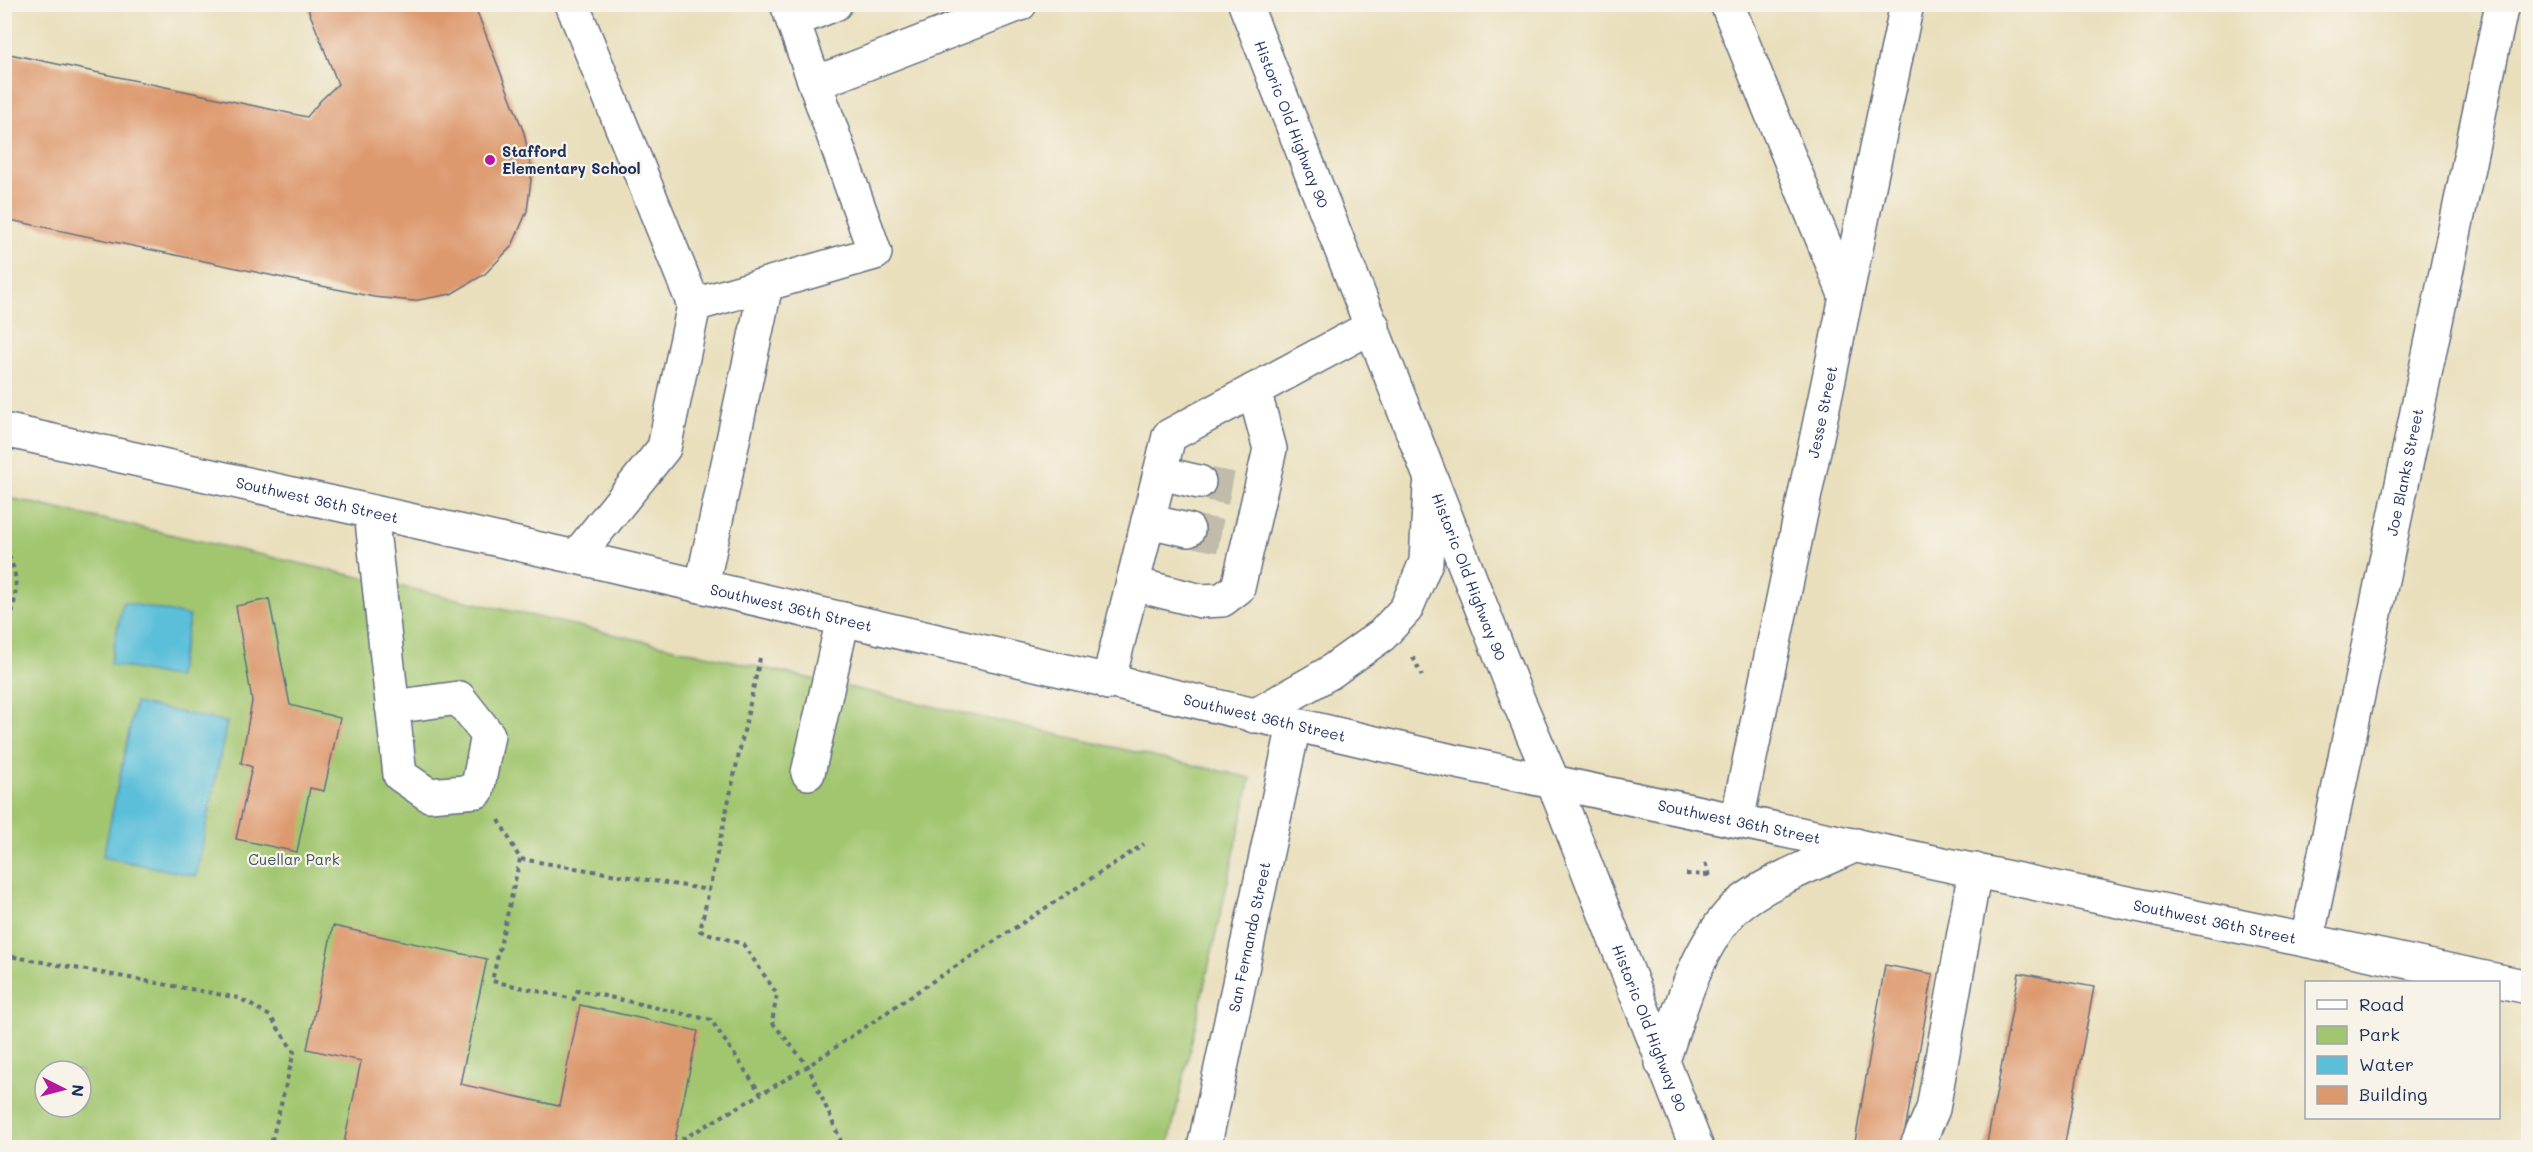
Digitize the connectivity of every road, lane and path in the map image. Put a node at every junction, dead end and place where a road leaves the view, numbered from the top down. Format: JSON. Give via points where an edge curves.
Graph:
{"nodes":[{"id":1,"x":572,"y":4,"type":"edge"},
{"id":2,"x":836,"y":4,"type":"edge"},
{"id":3,"x":1020,"y":4,"type":"edge"},
{"id":4,"x":1245,"y":4,"type":"edge"},
{"id":5,"x":1727,"y":4,"type":"edge"},
{"id":6,"x":1907,"y":4,"type":"edge"},
{"id":7,"x":2502,"y":4,"type":"edge"},
{"id":8,"x":790,"y":13,"type":"edge"},
{"id":9,"x":816,"y":83,"type":"junction"},
{"id":10,"x":766,"y":285,"type":"junction"},
{"id":11,"x":1846,"y":297,"type":"junction"},
{"id":12,"x":694,"y":305,"type":"junction"},
{"id":13,"x":1372,"y":326,"type":"junction"},
{"id":14,"x":1254,"y":390,"type":"junction"},
{"id":15,"x":4,"y":430,"type":"edge"},
{"id":16,"x":1160,"y":473,"type":"junction"},
{"id":17,"x":1431,"y":474,"type":"junction"},
{"id":18,"x":1199,"y":482,"type":"tunnel mouth"},
{"id":19,"x":371,"y":512,"type":"junction"},
{"id":20,"x":1148,"y":521,"type":"junction"},
{"id":21,"x":1188,"y":530,"type":"tunnel mouth"},
{"id":22,"x":4,"y":548,"type":"edge"},
{"id":23,"x":576,"y":556,"type":"junction"},
{"id":24,"x":1132,"y":584,"type":"junction"},
{"id":25,"x":702,"y":586,"type":"junction"},
{"id":26,"x":843,"y":619,"type":"junction"},
{"id":27,"x":4,"y":643,"type":"edge"},
{"id":28,"x":760,"y":658,"type":"dead end"},
{"id":29,"x":1108,"y":682,"type":"junction"},
{"id":30,"x":392,"y":707,"type":"dead end"},
{"id":31,"x":1254,"y":716,"type":"junction"},
{"id":32,"x":1294,"y":725,"type":"junction"},
{"id":33,"x":808,"y":773,"type":"dead end"},
{"id":34,"x":1553,"y":782,"type":"junction"},
{"id":35,"x":496,"y":815,"type":"dead end"},
{"id":36,"x":4,"y":819,"type":"edge"},
{"id":37,"x":1737,"y":820,"type":"junction"},
{"id":38,"x":1144,"y":844,"type":"dead end"},
{"id":39,"x":1856,"y":845,"type":"junction"},
{"id":40,"x":4,"y":847,"type":"edge"},
{"id":41,"x":520,"y":859,"type":"junction"},
{"id":42,"x":1705,"y":863,"type":"dead end"},
{"id":43,"x":1975,"y":870,"type":"junction"},
{"id":44,"x":1686,"y":874,"type":"dead end"},
{"id":45,"x":709,"y":890,"type":"junction"},
{"id":46,"x":2307,"y":940,"type":"junction"},
{"id":47,"x":4,"y":955,"type":"edge"},
{"id":48,"x":2529,"y":987,"type":"edge"},
{"id":49,"x":1662,"y":1062,"type":"junction"},
{"id":50,"x":808,"y":1066,"type":"junction"},
{"id":51,"x":761,"y":1094,"type":"junction"},
{"id":52,"x":674,"y":1144,"type":"dead end"},
{"id":53,"x":270,"y":1148,"type":"edge"},
{"id":54,"x":844,"y":1148,"type":"edge"},
{"id":55,"x":1204,"y":1148,"type":"edge"},
{"id":56,"x":1697,"y":1148,"type":"edge"},
{"id":57,"x":1916,"y":1148,"type":"edge"}],
"edges":[{"from":1,"to":12,"type":"main road"},
{"from":2,"to":8,"type":"main road"},
{"from":3,"to":9,"type":"main road"},
{"from":4,"to":13,"type":"main road","name":"Historic Old Highway 90"},
{"from":5,"to":11,"type":"main road"},
{"from":6,"to":11,"type":"main road","name":"Jesse Street"},
{"from":7,"to":46,"type":"main road","name":"Joe Blanks Street"},
{"from":8,"to":9,"type":"main road"},
{"from":9,"to":10,"type":"main road","via":[[875,253]]},
{"from":10,"to":12,"type":"main road"},
{"from":10,"to":25,"type":"main road"},
{"from":11,"to":37,"type":"main road","name":"Jesse Street"},
{"from":12,"to":23,"type":"main road","via":[[664,448]]},
{"from":13,"to":14,"type":"main road"},
{"from":13,"to":17,"type":"main road","name":"Historic Old Highway 90"},
{"from":14,"to":16,"type":"main road","via":[[1169,436]]},
{"from":14,"to":24,"type":"main road","via":[[1270,449],[1249,492],[1237,539],[1238,588],[1221,600],[1201,601]]},
{"from":15,"to":19,"type":"main road","name":"Southwest 36th Street"},
{"from":16,"to":18,"type":"main road"},
{"from":16,"to":20,"type":"main road"},
{"from":17,"to":31,"type":"main road","via":[[1426,562],[1406,609],[1382,635],[1329,673]]},
{"from":17,"to":34,"type":"main road","name":"Historic Old Highway 90"},
{"from":19,"to":23,"type":"main road","name":"Southwest 36th Street"},
{"from":19,"to":30,"type":"main road"},
{"from":20,"to":21,"type":"main road"},
{"from":20,"to":24,"type":"main road"},
{"from":22,"to":27,"type":"path","via":[[17,578],[17,588]]},
{"from":23,"to":25,"type":"main road","name":"Southwest 36th Street"},
{"from":24,"to":29,"type":"main road"},
{"from":25,"to":26,"type":"main road","name":"Southwest 36th Street"},
{"from":26,"to":29,"type":"main road","name":"Southwest 36th Street"},
{"from":26,"to":33,"type":"main road"},
{"from":28,"to":45,"type":"path"},
{"from":29,"to":31,"type":"main road","name":"Southwest 36th Street"},
{"from":31,"to":32,"type":"main road","name":"Southwest 36th Street"},
{"from":32,"to":34,"type":"main road","name":"Southwest 36th Street"},
{"from":32,"to":55,"type":"main road","name":"San Fernando Street"},
{"from":34,"to":37,"type":"main road","name":"Southwest 36th Street"},
{"from":34,"to":49,"type":"main road","name":"Historic Old Highway 90"},
{"from":35,"to":41,"type":"path"},
{"from":36,"to":40,"type":"path"},
{"from":37,"to":39,"type":"main road","name":"Southwest 36th Street"},
{"from":38,"to":50,"type":"path"},
{"from":39,"to":43,"type":"main road","name":"Southwest 36th Street"},
{"from":39,"to":49,"type":"main road","via":[[1763,889],[1731,912],[1702,952]]},
{"from":41,"to":45,"type":"path"},
{"from":41,"to":51,"type":"path","via":[[492,981],[574,999],[578,990],[711,1020]]},
{"from":42,"to":44,"type":"path","via":[[1710,875]]},
{"from":43,"to":46,"type":"main road","name":"Southwest 36th Street"},
{"from":43,"to":57,"type":"main road","via":[[1933,1109]]},
{"from":45,"to":50,"type":"path","via":[[700,931],[743,944],[777,994],[772,1022]]},
{"from":46,"to":48,"type":"main road","name":"Southwest 36th Street"},
{"from":47,"to":53,"type":"path","via":[[239,998],[270,1016],[294,1052]]},
{"from":49,"to":56,"type":"main road","name":"Historic Old Highway 90"},
{"from":50,"to":51,"type":"path"},
{"from":50,"to":54,"type":"path"},
{"from":51,"to":52,"type":"path"}]}
